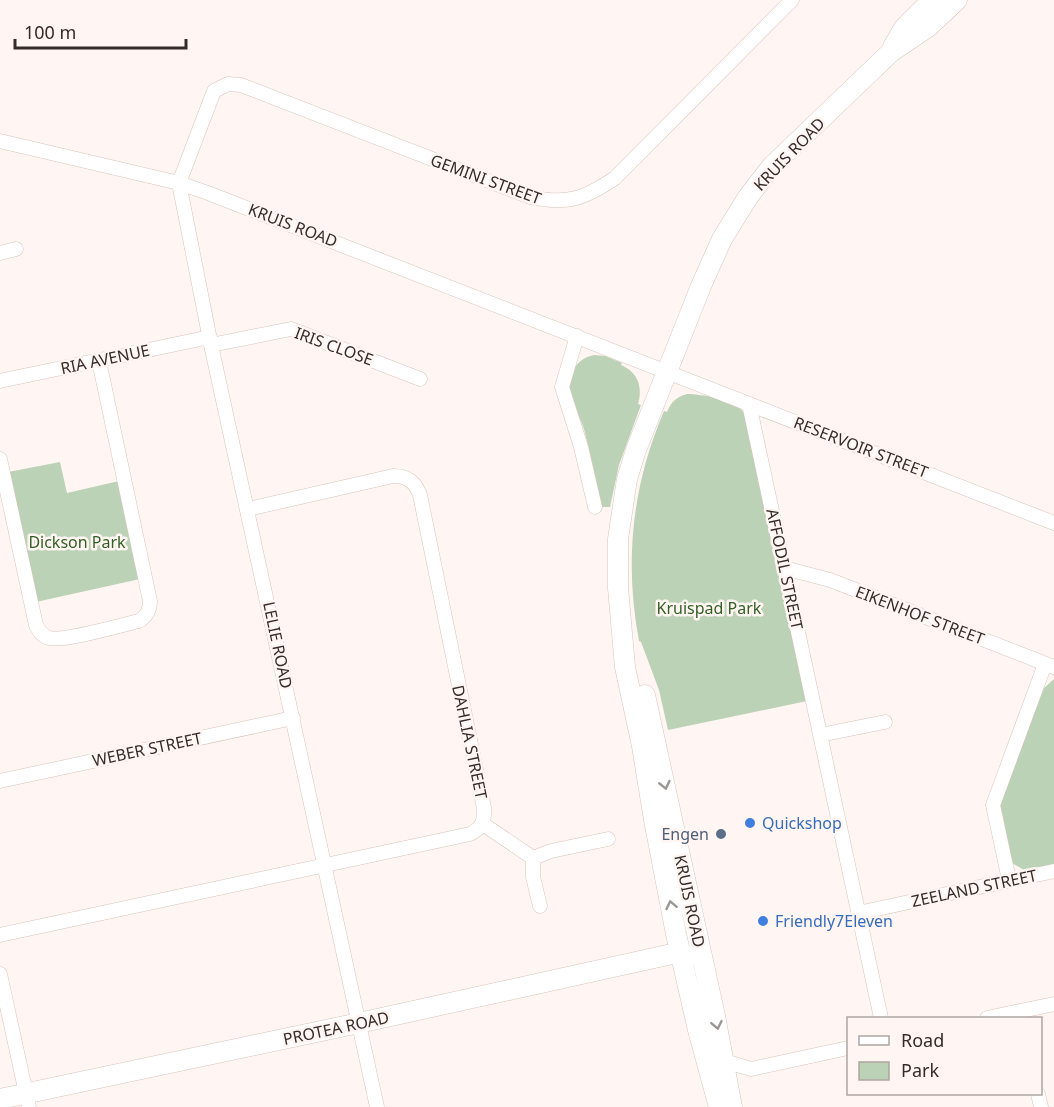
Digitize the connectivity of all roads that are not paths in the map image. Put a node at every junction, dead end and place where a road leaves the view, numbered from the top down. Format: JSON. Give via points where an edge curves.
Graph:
{"nodes":[{"id":1,"x":792,"y":0,"type":"edge"},
{"id":2,"x":932,"y":0,"type":"edge"},
{"id":3,"x":957,"y":0,"type":"edge"},
{"id":4,"x":891,"y":52,"type":"junction"},
{"id":5,"x":0,"y":141,"type":"edge"},
{"id":6,"x":179,"y":183,"type":"junction"},
{"id":7,"x":16,"y":249,"type":"dead end"},
{"id":8,"x":0,"y":253,"type":"edge"},
{"id":9,"x":578,"y":336,"type":"junction"},
{"id":10,"x":210,"y":341,"type":"junction"},
{"id":11,"x":99,"y":361,"type":"junction"},
{"id":12,"x":667,"y":371,"type":"junction"},
{"id":13,"x":420,"y":378,"type":"dead end"},
{"id":14,"x":0,"y":381,"type":"edge"},
{"id":15,"x":749,"y":404,"type":"junction"},
{"id":16,"x":0,"y":459,"type":"edge"},
{"id":17,"x":596,"y":507,"type":"dead end"},
{"id":18,"x":248,"y":509,"type":"junction"},
{"id":19,"x":1054,"y":523,"type":"edge"},
{"id":20,"x":784,"y":568,"type":"junction"},
{"id":21,"x":1050,"y":665,"type":"edge"},
{"id":22,"x":293,"y":718,"type":"junction"},
{"id":23,"x":885,"y":722,"type":"dead end"},
{"id":24,"x":820,"y":735,"type":"junction"},
{"id":25,"x":0,"y":781,"type":"edge"},
{"id":26,"x":483,"y":824,"type":"junction"},
{"id":27,"x":608,"y":839,"type":"dead end"},
{"id":28,"x":533,"y":858,"type":"junction"},
{"id":29,"x":324,"y":865,"type":"junction"},
{"id":30,"x":1054,"y":871,"type":"edge"},
{"id":31,"x":1009,"y":880,"type":"junction"},
{"id":32,"x":540,"y":906,"type":"dead end"},
{"id":33,"x":858,"y":913,"type":"junction"},
{"id":34,"x":0,"y":935,"type":"edge"},
{"id":35,"x":687,"y":950,"type":"junction"},
{"id":36,"x":0,"y":974,"type":"edge"},
{"id":37,"x":1054,"y":1004,"type":"edge"},
{"id":38,"x":1021,"y":1015,"type":"edge"},
{"id":39,"x":881,"y":1017,"type":"edge"},
{"id":40,"x":998,"y":1017,"type":"edge"},
{"id":41,"x":359,"y":1023,"type":"junction"},
{"id":42,"x":847,"y":1048,"type":"edge"},
{"id":43,"x":715,"y":1062,"type":"junction"},
{"id":44,"x":751,"y":1069,"type":"junction"},
{"id":45,"x":0,"y":1099,"type":"edge"},
{"id":46,"x":27,"y":1100,"type":"edge"},
{"id":47,"x":727,"y":1103,"type":"edge"},
{"id":48,"x":377,"y":1107,"type":"edge"}],
"edges":[{"from":1,"to":6,"type":"street","name":"GEMINI STREET","via":[[615,178],[592,194],[548,201],[530,197],[241,85],[228,84],[214,91]]},
{"from":2,"to":4,"type":"street","name":"KRUIS ROAD","via":[[904,28]]},
{"from":3,"to":4,"type":"street","name":"KRUIS ROAD","via":[[928,27]]},
{"from":4,"to":12,"type":"street","name":"KRUIS ROAD","via":[[772,166],[748,197],[722,238]]},
{"from":5,"to":6,"type":"street","name":"KRUIS ROAD"},
{"from":6,"to":9,"type":"street","name":"KRUIS ROAD"},
{"from":6,"to":10,"type":"street","name":"LELIE ROAD"},
{"from":7,"to":8,"type":"street"},
{"from":9,"to":12,"type":"street","name":"KRUIS ROAD"},
{"from":9,"to":17,"type":"street","via":[[562,387]]},
{"from":10,"to":11,"type":"street","name":"RIA AVENUE"},
{"from":10,"to":13,"type":"street","name":"IRIS CLOSE","via":[[291,329]]},
{"from":10,"to":18,"type":"street","name":"LELIE ROAD"},
{"from":11,"to":14,"type":"street","name":"RIA AVENUE"},
{"from":11,"to":16,"type":"street","via":[[150,601],[145,617],[61,638],[45,637],[40,632]]},
{"from":12,"to":15,"type":"street","name":"RESERVOIR STREET"},
{"from":12,"to":35,"type":"street","name":"KRUIS ROAD","via":[[634,458],[622,507],[618,588],[623,627],[649,715]]},
{"from":15,"to":19,"type":"street","name":"RESERVOIR STREET"},
{"from":15,"to":20,"type":"street","name":"AFFODIL STREET"},
{"from":18,"to":22,"type":"street","name":"LELIE ROAD"},
{"from":18,"to":26,"type":"street","name":"DAHLIA STREET","via":[[393,476],[402,476],[416,486],[452,645],[484,808]]},
{"from":20,"to":21,"type":"street","name":"EIKENHOF STREET","via":[[830,580]]},
{"from":20,"to":24,"type":"street","name":"AFFODIL STREET"},
{"from":21,"to":31,"type":"street","via":[[993,805]]},
{"from":22,"to":25,"type":"street","name":"WEBER STREET"},
{"from":22,"to":29,"type":"street","name":"LELIE ROAD"},
{"from":23,"to":24,"type":"street"},
{"from":24,"to":33,"type":"street","name":"AFFODIL STREET"},
{"from":26,"to":28,"type":"street"},
{"from":26,"to":29,"type":"street","name":"DAHLIA STREET","via":[[470,834]]},
{"from":27,"to":28,"type":"street"},
{"from":28,"to":32,"type":"street"},
{"from":29,"to":34,"type":"street","name":"DAHLIA STREET"},
{"from":29,"to":41,"type":"street","name":"LELIE ROAD"},
{"from":30,"to":31,"type":"street","name":"ZEELAND STREET"},
{"from":31,"to":33,"type":"street","name":"ZEELAND STREET"},
{"from":33,"to":39,"type":"street","name":"AFFODIL STREET"},
{"from":35,"to":41,"type":"street","name":"PROTEA ROAD"},
{"from":35,"to":43,"type":"street","name":"KRUIS ROAD"},
{"from":36,"to":46,"type":"street"},
{"from":37,"to":38,"type":"street"},
{"from":38,"to":40,"type":"street"},
{"from":41,"to":46,"type":"street","name":"PROTEA ROAD"},
{"from":41,"to":48,"type":"street","name":"LELIE ROAD"},
{"from":42,"to":44,"type":"street"},
{"from":43,"to":44,"type":"street"},
{"from":43,"to":47,"type":"street","name":"KRUIS ROAD"},
{"from":44,"to":47,"type":"street","via":[[737,1081]]},
{"from":45,"to":46,"type":"street","name":"PROTEA ROAD"}]}
